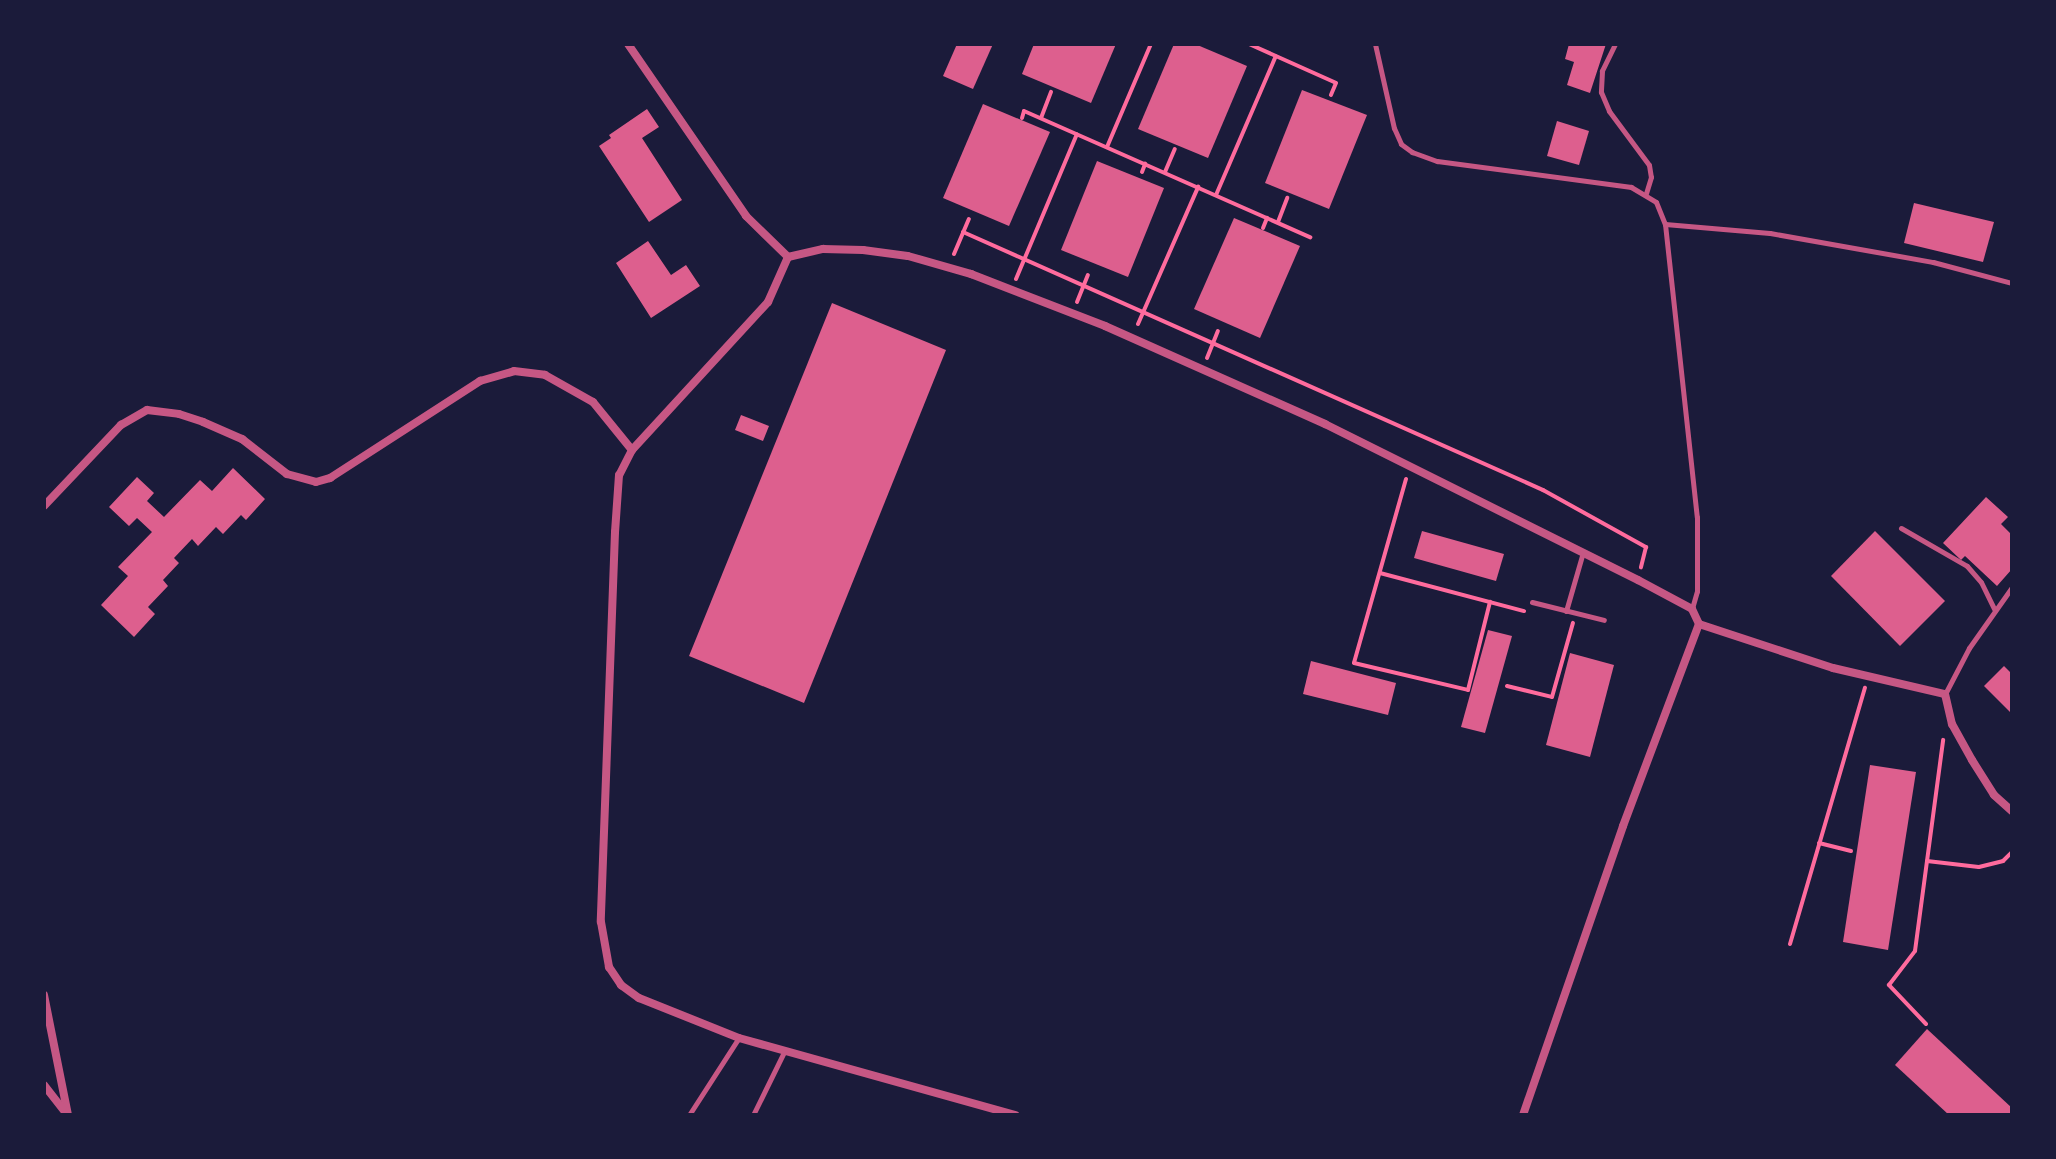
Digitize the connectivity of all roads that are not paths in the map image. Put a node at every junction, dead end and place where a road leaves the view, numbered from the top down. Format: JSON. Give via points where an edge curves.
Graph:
{"nodes":[{"id":1,"x":628,"y":44,"type":"edge"},
{"id":2,"x":1375,"y":44,"type":"edge"},
{"id":3,"x":1615,"y":44,"type":"edge"},
{"id":4,"x":1646,"y":193,"type":"junction"},
{"id":5,"x":1665,"y":224,"type":"junction"},
{"id":6,"x":788,"y":257,"type":"junction"},
{"id":7,"x":2012,"y":283,"type":"edge"},
{"id":8,"x":632,"y":450,"type":"junction"},
{"id":9,"x":44,"y":506,"type":"edge"},
{"id":10,"x":1901,"y":528,"type":"dead end"},
{"id":11,"x":1583,"y":551,"type":"junction"},
{"id":12,"x":2012,"y":587,"type":"edge"},
{"id":13,"x":1532,"y":602,"type":"road end"},
{"id":14,"x":1692,"y":609,"type":"junction"},
{"id":15,"x":1994,"y":609,"type":"junction"},
{"id":16,"x":1566,"y":611,"type":"junction"},
{"id":17,"x":1604,"y":620,"type":"dead end"},
{"id":18,"x":1699,"y":624,"type":"junction"},
{"id":19,"x":1945,"y":694,"type":"junction"},
{"id":20,"x":2012,"y":811,"type":"edge"},
{"id":21,"x":44,"y":995,"type":"edge"},
{"id":22,"x":739,"y":1038,"type":"junction"},
{"id":23,"x":784,"y":1052,"type":"junction"},
{"id":24,"x":44,"y":1085,"type":"edge"},
{"id":25,"x":68,"y":1115,"type":"edge"},
{"id":26,"x":689,"y":1115,"type":"edge"},
{"id":27,"x":753,"y":1115,"type":"edge"},
{"id":28,"x":1015,"y":1115,"type":"edge"},
{"id":29,"x":1523,"y":1115,"type":"edge"}],
"edges":[{"from":1,"to":6,"type":"street","via":[[746,216]]},
{"from":2,"to":4,"type":"lane","via":[[1394,128],[1412,152],[1437,161]]},
{"from":3,"to":4,"type":"lane","via":[[1602,71],[1601,92],[1649,165]]},
{"from":4,"to":5,"type":"lane"},
{"from":5,"to":7,"type":"lane","via":[[1770,233],[1933,262]]},
{"from":5,"to":14,"type":"lane","via":[[1697,517],[1697,591]]},
{"from":6,"to":8,"type":"street","via":[[768,302]]},
{"from":6,"to":11,"type":"street","via":[[823,249],[908,256],[1011,289],[1202,369]]},
{"from":8,"to":9,"type":"street","via":[[583,395],[545,375],[514,371],[480,381],[316,482],[287,474],[242,439],[203,422],[147,410],[121,425]]},
{"from":8,"to":22,"type":"street","via":[[619,475],[615,532],[603,945],[621,985],[639,998]]},
{"from":10,"to":15,"type":"lane","via":[[1967,566]]},
{"from":11,"to":14,"type":"street"},
{"from":11,"to":16,"type":"lane"},
{"from":12,"to":15,"type":"lane"},
{"from":13,"to":16,"type":"lane"},
{"from":14,"to":18,"type":"street"},
{"from":15,"to":19,"type":"lane"},
{"from":16,"to":17,"type":"lane"},
{"from":18,"to":19,"type":"street","via":[[1833,668]]},
{"from":18,"to":29,"type":"street"},
{"from":19,"to":20,"type":"street","via":[[1952,724],[1994,795]]},
{"from":21,"to":25,"type":"street"},
{"from":22,"to":23,"type":"street"},
{"from":22,"to":26,"type":"lane"},
{"from":23,"to":27,"type":"lane"},
{"from":23,"to":28,"type":"street"},
{"from":24,"to":25,"type":"street"}]}
